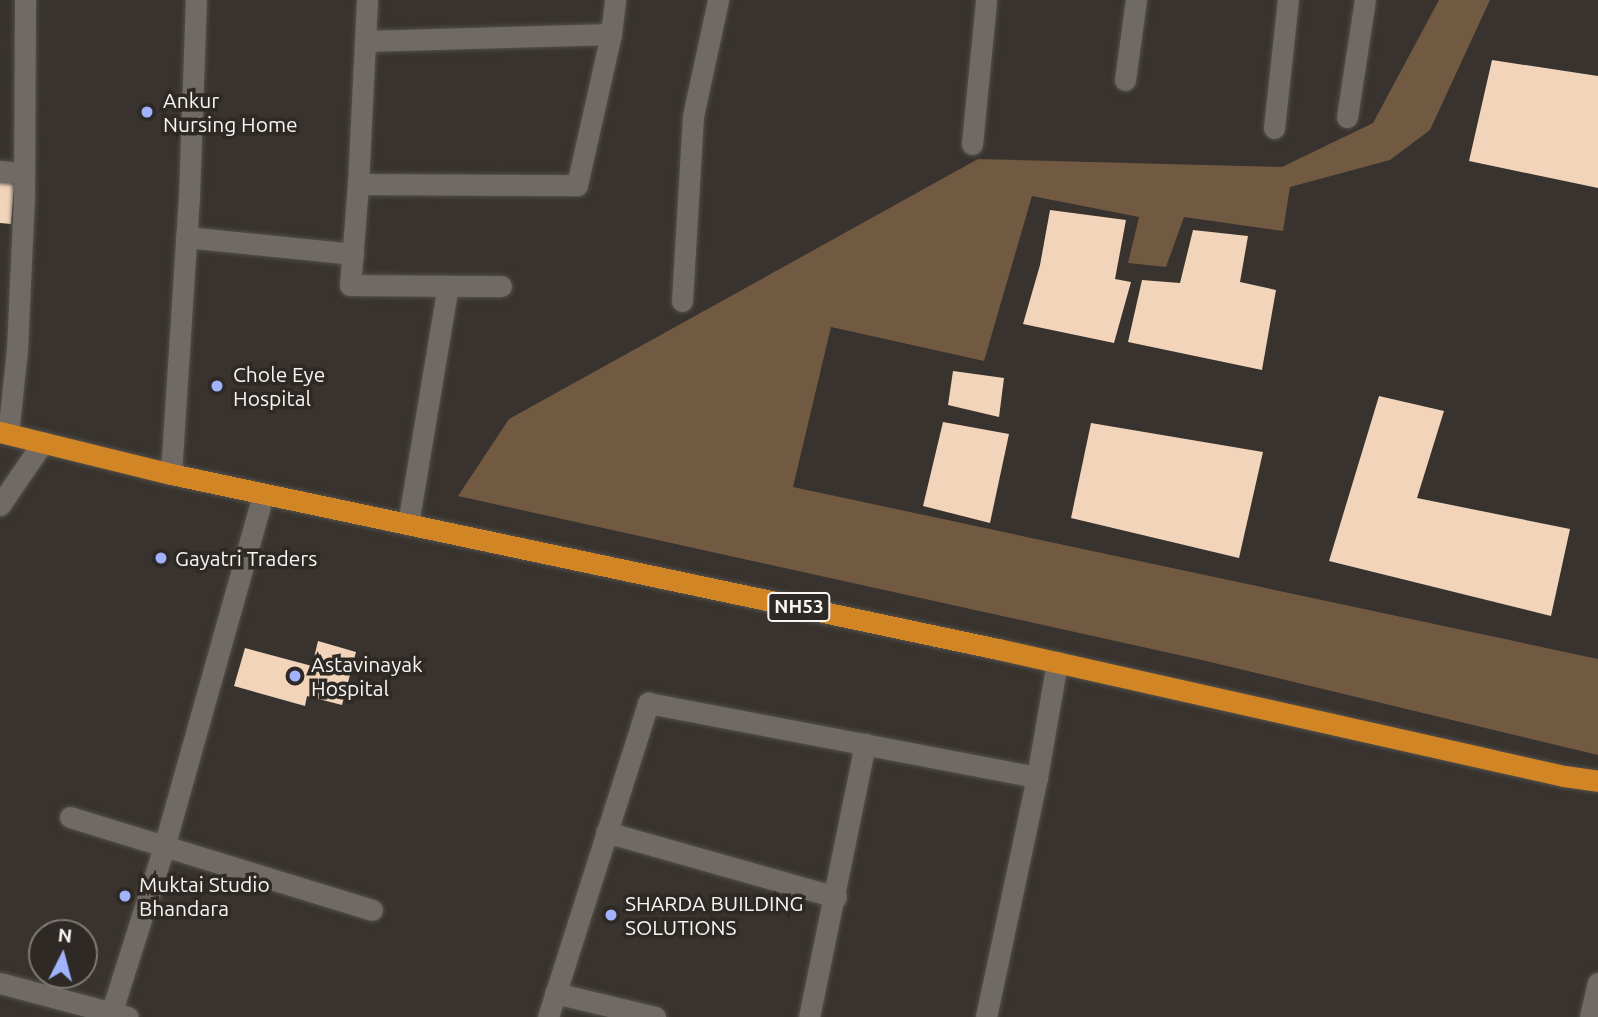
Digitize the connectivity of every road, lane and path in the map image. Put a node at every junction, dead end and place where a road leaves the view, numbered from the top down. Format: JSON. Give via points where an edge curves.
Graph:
{"nodes":[{"id":1,"x":25,"y":0,"type":"edge"},
{"id":2,"x":196,"y":0,"type":"edge"},
{"id":3,"x":367,"y":0,"type":"edge"},
{"id":4,"x":615,"y":0,"type":"edge"},
{"id":5,"x":718,"y":0,"type":"edge"},
{"id":6,"x":986,"y":0,"type":"edge"},
{"id":7,"x":1136,"y":0,"type":"edge"},
{"id":8,"x":1288,"y":0,"type":"edge"},
{"id":9,"x":1365,"y":0,"type":"edge"},
{"id":10,"x":611,"y":34,"type":"junction"},
{"id":11,"x":366,"y":41,"type":"junction"},
{"id":12,"x":1125,"y":80,"type":"dead end"},
{"id":13,"x":1347,"y":117,"type":"dead end"},
{"id":14,"x":1274,"y":128,"type":"dead end"},
{"id":15,"x":972,"y":144,"type":"dead end"},
{"id":16,"x":0,"y":171,"type":"edge"},
{"id":17,"x":24,"y":173,"type":"junction"},
{"id":18,"x":358,"y":184,"type":"junction"},
{"id":19,"x":186,"y":237,"type":"junction"},
{"id":20,"x":353,"y":254,"type":"junction"},
{"id":21,"x":449,"y":285,"type":"junction"},
{"id":22,"x":501,"y":286,"type":"dead end"},
{"id":23,"x":681,"y":301,"type":"dead end"},
{"id":24,"x":4,"y":433,"type":"edge"},
{"id":25,"x":43,"y":442,"type":"junction"},
{"id":26,"x":171,"y":474,"type":"junction"},
{"id":27,"x":263,"y":494,"type":"junction"},
{"id":28,"x":0,"y":505,"type":"edge"},
{"id":29,"x":408,"y":524,"type":"junction"},
{"id":30,"x":1057,"y":662,"type":"junction"},
{"id":31,"x":865,"y":744,"type":"junction"},
{"id":32,"x":1037,"y":776,"type":"junction"},
{"id":33,"x":1598,"y":781,"type":"edge"},
{"id":34,"x":70,"y":817,"type":"dead end"},
{"id":35,"x":606,"y":832,"type":"junction"},
{"id":36,"x":164,"y":847,"type":"junction"},
{"id":37,"x":836,"y":897,"type":"junction"},
{"id":38,"x":372,"y":910,"type":"dead end"},
{"id":39,"x":0,"y":983,"type":"edge"},
{"id":40,"x":1598,"y":983,"type":"edge"},
{"id":41,"x":555,"y":993,"type":"junction"},
{"id":42,"x":116,"y":1015,"type":"edge"},
{"id":43,"x":548,"y":1017,"type":"edge"},
{"id":44,"x":655,"y":1017,"type":"edge"},
{"id":45,"x":809,"y":1017,"type":"edge"},
{"id":46,"x":986,"y":1017,"type":"edge"},
{"id":47,"x":1590,"y":1017,"type":"edge"}],
"edges":[{"from":1,"to":17,"type":"street"},
{"from":2,"to":19,"type":"street"},
{"from":3,"to":11,"type":"street"},
{"from":4,"to":10,"type":"street"},
{"from":5,"to":23,"type":"street","via":[[693,116]]},
{"from":6,"to":15,"type":"street"},
{"from":7,"to":12,"type":"street"},
{"from":8,"to":14,"type":"street"},
{"from":9,"to":13,"type":"street"},
{"from":10,"to":11,"type":"street"},
{"from":10,"to":18,"type":"street","via":[[577,185]]},
{"from":11,"to":18,"type":"street"},
{"from":16,"to":17,"type":"street"},
{"from":17,"to":24,"type":"street","via":[[17,350]]},
{"from":18,"to":20,"type":"street"},
{"from":19,"to":20,"type":"street"},
{"from":19,"to":26,"type":"street"},
{"from":20,"to":21,"type":"street","via":[[351,285]]},
{"from":21,"to":22,"type":"street"},
{"from":21,"to":29,"type":"street"},
{"from":24,"to":25,"type":"highway","number":"NH53"},
{"from":25,"to":26,"type":"highway","number":"NH53"},
{"from":25,"to":28,"type":"street"},
{"from":26,"to":27,"type":"highway","number":"NH53"},
{"from":27,"to":29,"type":"highway","number":"NH53"},
{"from":27,"to":36,"type":"street"},
{"from":29,"to":30,"type":"highway","number":"NH53"},
{"from":30,"to":32,"type":"street"},
{"from":30,"to":33,"type":"highway","number":"NH53"},
{"from":31,"to":32,"type":"street"},
{"from":31,"to":35,"type":"street","via":[[648,703]]},
{"from":31,"to":37,"type":"street"},
{"from":32,"to":46,"type":"street"},
{"from":34,"to":36,"type":"street"},
{"from":35,"to":37,"type":"street"},
{"from":35,"to":41,"type":"street"},
{"from":36,"to":38,"type":"street"},
{"from":36,"to":42,"type":"street"},
{"from":37,"to":45,"type":"street"},
{"from":39,"to":42,"type":"street"},
{"from":40,"to":47,"type":"street"},
{"from":41,"to":43,"type":"street"},
{"from":41,"to":44,"type":"street"}]}
